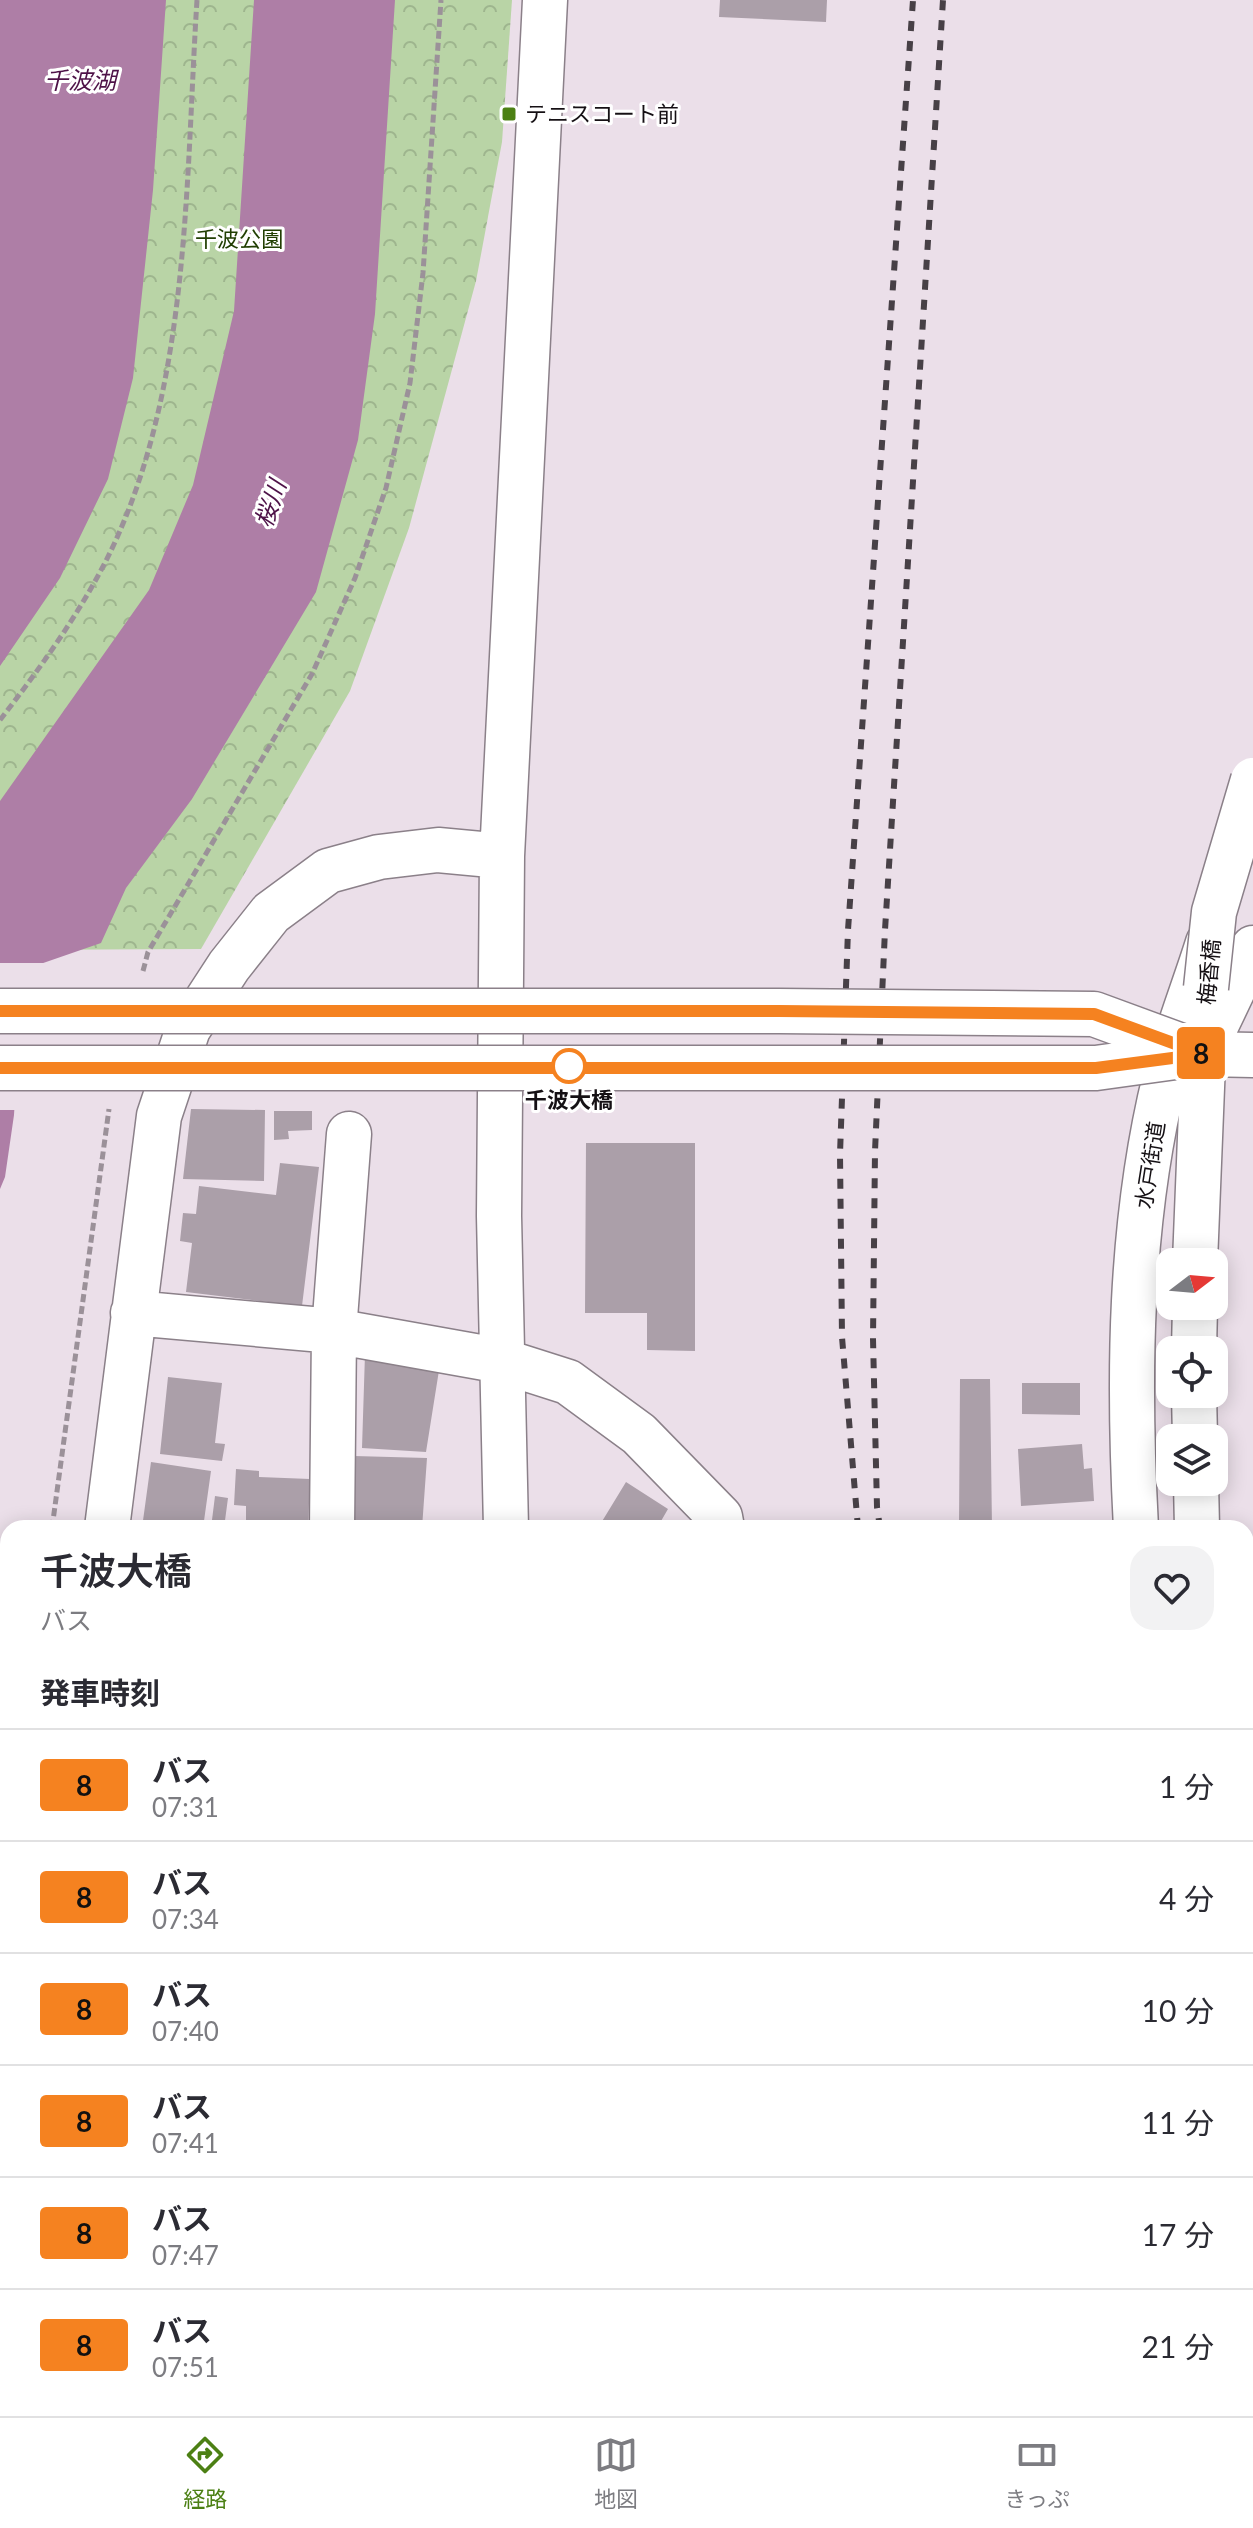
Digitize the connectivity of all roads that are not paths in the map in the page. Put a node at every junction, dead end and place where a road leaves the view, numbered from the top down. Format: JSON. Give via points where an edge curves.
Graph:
{"nodes":[{"id":1,"x":545,"y":0,"type":"edge"},
{"id":2,"x":1253,"y":780,"type":"edge"},
{"id":3,"x":1253,"y":817,"type":"edge"},
{"id":4,"x":502,"y":856,"type":"junction"},
{"id":5,"x":1253,"y":948,"type":"edge"},
{"id":6,"x":0,"y":1011,"type":"edge"},
{"id":7,"x":1233,"y":1055,"type":"edge"},
{"id":8,"x":0,"y":1068,"type":"edge"},
{"id":9,"x":349,"y":1134,"type":"dead end"},
{"id":10,"x":1196,"y":1248,"type":"edge"},
{"id":11,"x":133,"y":1313,"type":"junction"},
{"id":12,"x":334,"y":1331,"type":"junction"},
{"id":13,"x":502,"y":1361,"type":"junction"},
{"id":14,"x":1196,"y":1496,"type":"edge"},
{"id":15,"x":108,"y":1520,"type":"edge"},
{"id":16,"x":332,"y":1520,"type":"edge"},
{"id":17,"x":506,"y":1520,"type":"edge"},
{"id":18,"x":721,"y":1520,"type":"edge"},
{"id":19,"x":1136,"y":1520,"type":"edge"},
{"id":20,"x":1197,"y":1520,"type":"edge"}],
"edges":[{"from":1,"to":4,"type":"street"},
{"from":2,"to":7,"type":"street","name":"梅香橋","bridge":true,"via":[[1214,912],[1209,956]]},
{"from":3,"to":19,"type":"street","name":"水戸街道","via":[[1165,1076],[1151,1151],[1130,1387]]},
{"from":4,"to":11,"type":"street","via":[[438,850],[379,857],[328,871],[271,913],[188,1029],[159,1116]]},
{"from":4,"to":13,"type":"street"},
{"from":5,"to":7,"type":"street","name":"梅香橋"},
{"from":6,"to":7,"type":"street","bridge":true,"via":[[1094,1014]]},
{"from":7,"to":8,"type":"street","bridge":true,"via":[[1096,1068]]},
{"from":7,"to":10,"type":"street","via":[[1200,1128]]},
{"from":9,"to":12,"type":"street"},
{"from":11,"to":12,"type":"street"},
{"from":11,"to":15,"type":"street"},
{"from":12,"to":13,"type":"street"},
{"from":12,"to":16,"type":"street"},
{"from":13,"to":17,"type":"street"},
{"from":13,"to":18,"type":"street","via":[[568,1382],[639,1434]]},
{"from":14,"to":20,"type":"street"}]}
